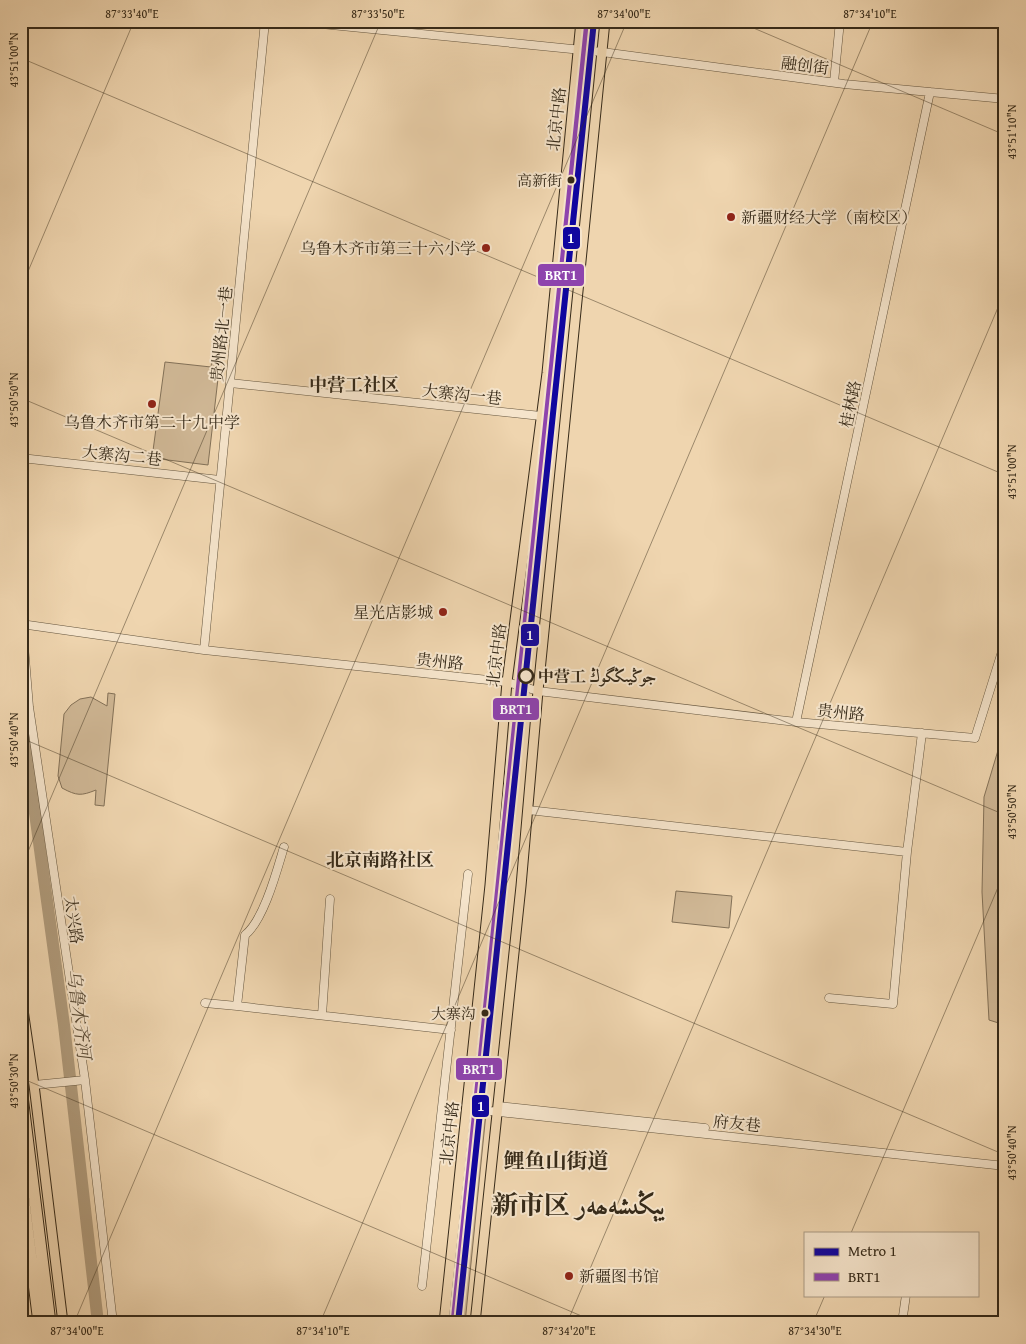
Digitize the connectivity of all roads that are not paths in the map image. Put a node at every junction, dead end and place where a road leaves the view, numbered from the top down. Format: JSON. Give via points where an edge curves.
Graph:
{"nodes":[{"id":1,"x":265,"y":21,"type":"edge"},
{"id":2,"x":291,"y":21,"type":"edge"},
{"id":3,"x":581,"y":21,"type":"edge"},
{"id":4,"x":605,"y":21,"type":"edge"},
{"id":5,"x":840,"y":21,"type":"edge"},
{"id":6,"x":578,"y":51,"type":"junction"},
{"id":7,"x":602,"y":52,"type":"junction"},
{"id":8,"x":834,"y":82,"type":"junction"},
{"id":9,"x":930,"y":92,"type":"junction"},
{"id":10,"x":1005,"y":100,"type":"edge"},
{"id":11,"x":230,"y":383,"type":"junction"},
{"id":12,"x":542,"y":416,"type":"junction"},
{"id":13,"x":21,"y":458,"type":"edge"},
{"id":14,"x":220,"y":480,"type":"junction"},
{"id":15,"x":21,"y":609,"type":"edge"},
{"id":16,"x":22,"y":624,"type":"edge"},
{"id":17,"x":1005,"y":642,"type":"edge"},
{"id":18,"x":204,"y":650,"type":"junction"},
{"id":19,"x":507,"y":682,"type":"junction"},
{"id":20,"x":538,"y":690,"type":"junction"},
{"id":21,"x":796,"y":722,"type":"junction"},
{"id":22,"x":922,"y":733,"type":"junction"},
{"id":23,"x":528,"y":810,"type":"junction"},
{"id":24,"x":284,"y":846,"type":"dead end"},
{"id":25,"x":907,"y":852,"type":"junction"},
{"id":26,"x":468,"y":874,"type":"dead end"},
{"id":27,"x":330,"y":899,"type":"dead end"},
{"id":28,"x":21,"y":996,"type":"edge"},
{"id":29,"x":829,"y":998,"type":"dead end"},
{"id":30,"x":205,"y":1003,"type":"dead end"},
{"id":31,"x":237,"y":1006,"type":"junction"},
{"id":32,"x":322,"y":1015,"type":"junction"},
{"id":33,"x":451,"y":1030,"type":"junction"},
{"id":34,"x":83,"y":1080,"type":"junction"},
{"id":35,"x":34,"y":1085,"type":"junction"},
{"id":36,"x":21,"y":1088,"type":"edge"},
{"id":37,"x":467,"y":1105,"type":"junction"},
{"id":38,"x":498,"y":1109,"type":"junction"},
{"id":39,"x":1005,"y":1162,"type":"edge"},
{"id":40,"x":1005,"y":1166,"type":"edge"},
{"id":41,"x":21,"y":1179,"type":"edge"},
{"id":42,"x":54,"y":1248,"type":"junction"},
{"id":43,"x":21,"y":1252,"type":"edge"},
{"id":44,"x":21,"y":1256,"type":"edge"},
{"id":45,"x":422,"y":1286,"type":"dead end"},
{"id":46,"x":906,"y":1296,"type":"edge"},
{"id":47,"x":32,"y":1323,"type":"edge"},
{"id":48,"x":40,"y":1323,"type":"edge"},
{"id":49,"x":50,"y":1323,"type":"edge"},
{"id":50,"x":64,"y":1323,"type":"edge"},
{"id":51,"x":113,"y":1323,"type":"edge"},
{"id":52,"x":444,"y":1323,"type":"edge"},
{"id":53,"x":475,"y":1323,"type":"edge"},
{"id":54,"x":902,"y":1323,"type":"edge"}],
"edges":[{"from":1,"to":11,"type":"street","name":"贵州路北一巷"},
{"from":2,"to":6,"type":"street","name":"融创街"},
{"from":3,"to":6,"type":"main road","name":"北京中路"},
{"from":4,"to":7,"type":"main road"},
{"from":5,"to":8,"type":"street"},
{"from":6,"to":7,"type":"street","name":"融创街"},
{"from":6,"to":12,"type":"main road","name":"北京中路"},
{"from":7,"to":8,"type":"street","name":"融创街"},
{"from":7,"to":20,"type":"main road"},
{"from":8,"to":9,"type":"street","name":"融创街"},
{"from":9,"to":10,"type":"street","name":"融创街"},
{"from":9,"to":21,"type":"street","name":"桂林路"},
{"from":11,"to":12,"type":"street","name":"大寨沟一巷"},
{"from":11,"to":14,"type":"street","name":"贵州路北一巷"},
{"from":12,"to":19,"type":"main road","name":"北京中路"},
{"from":13,"to":14,"type":"street","name":"大寨沟二巷"},
{"from":14,"to":18,"type":"street","name":"贵州路北一巷"},
{"from":15,"to":16,"type":"street","name":"太兴路"},
{"from":16,"to":18,"type":"street","name":"贵州路"},
{"from":16,"to":34,"type":"street","name":"太兴路","via":[[29,708]]},
{"from":17,"to":22,"type":"street","name":"贵州路","via":[[975,738]]},
{"from":18,"to":19,"type":"street","name":"贵州路"},
{"from":19,"to":20,"type":"street","name":"贵州路"},
{"from":19,"to":37,"type":"main road","name":"北京中路"},
{"from":20,"to":21,"type":"street","name":"贵州路"},
{"from":20,"to":23,"type":"main road"},
{"from":21,"to":22,"type":"street","name":"贵州路"},
{"from":22,"to":25,"type":"street"},
{"from":23,"to":25,"type":"street"},
{"from":23,"to":38,"type":"main road"},
{"from":24,"to":31,"type":"street","via":[[260,913],[253,928],[245,935]]},
{"from":25,"to":29,"type":"street","via":[[893,1004]]},
{"from":26,"to":33,"type":"street"},
{"from":27,"to":32,"type":"street"},
{"from":28,"to":35,"type":"main road"},
{"from":30,"to":31,"type":"street"},
{"from":31,"to":32,"type":"street"},
{"from":32,"to":33,"type":"street"},
{"from":33,"to":45,"type":"street"},
{"from":34,"to":35,"type":"street"},
{"from":34,"to":51,"type":"street","name":"太兴路"},
{"from":35,"to":42,"type":"main road"},
{"from":36,"to":49,"type":"highway","bridge":true},
{"from":37,"to":38,"type":"street","name":"府友巷","via":[[475,1109]]},
{"from":37,"to":52,"type":"main road","name":"北京中路"},
{"from":38,"to":39,"type":"street","name":"府友巷"},
{"from":38,"to":40,"type":"street","name":"府友巷"},
{"from":38,"to":53,"type":"main road"},
{"from":41,"to":48,"type":"highway","bridge":true},
{"from":42,"to":43,"type":"main road"},
{"from":42,"to":50,"type":"main road"},
{"from":44,"to":47,"type":"main road"},
{"from":46,"to":54,"type":"street"}]}
